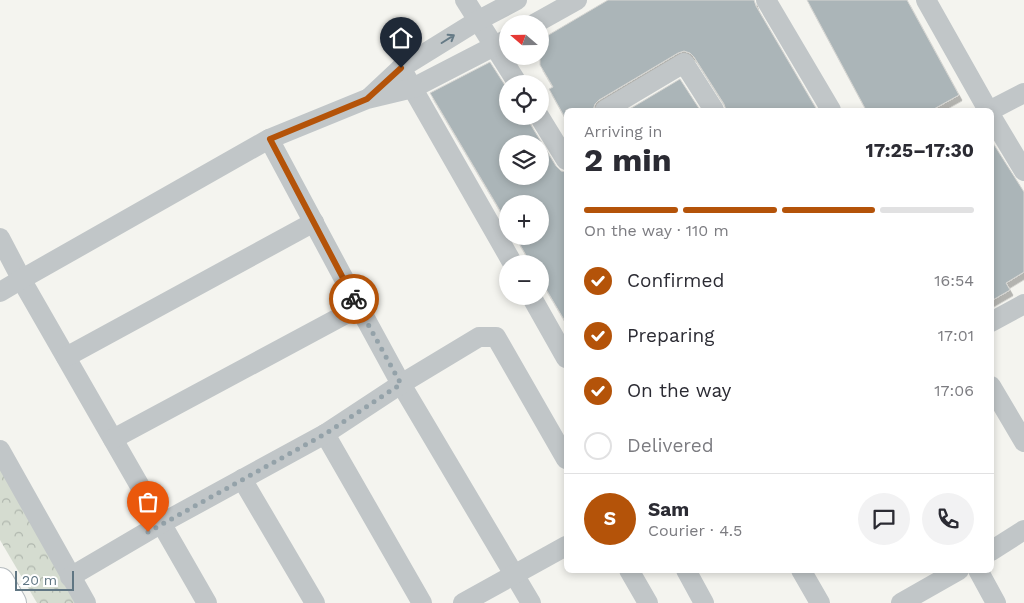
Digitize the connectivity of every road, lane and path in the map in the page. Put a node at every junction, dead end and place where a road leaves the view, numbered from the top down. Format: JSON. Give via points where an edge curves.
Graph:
{"nodes":[{"id":1,"x":465,"y":0,"type":"edge"},
{"id":2,"x":517,"y":0,"type":"edge"},
{"id":3,"x":577,"y":0,"type":"edge"},
{"id":4,"x":766,"y":0,"type":"edge"},
{"id":5,"x":926,"y":0,"type":"edge"},
{"id":6,"x":549,"y":16,"type":"edge"},
{"id":7,"x":477,"y":22,"type":"junction"},
{"id":8,"x":499,"y":40,"type":"edge"},
{"id":9,"x":499,"y":43,"type":"edge"},
{"id":10,"x":401,"y":68,"type":"junction"},
{"id":11,"x":413,"y":88,"type":"junction"},
{"id":12,"x":1024,"y":93,"type":"edge"},
{"id":13,"x":367,"y":99,"type":"junction"},
{"id":14,"x":608,"y":108,"type":"edge"},
{"id":15,"x":713,"y":108,"type":"edge"},
{"id":16,"x":830,"y":108,"type":"edge"},
{"id":17,"x":989,"y":108,"type":"edge"},
{"id":18,"x":994,"y":108,"type":"edge"},
{"id":19,"x":994,"y":121,"type":"edge"},
{"id":20,"x":548,"y":125,"type":"edge"},
{"id":21,"x":560,"y":137,"type":"edge"},
{"id":22,"x":270,"y":139,"type":"junction"},
{"id":23,"x":564,"y":152,"type":"edge"},
{"id":24,"x":1024,"y":171,"type":"edge"},
{"id":25,"x":314,"y":222,"type":"junction"},
{"id":26,"x":0,"y":238,"type":"edge"},
{"id":27,"x":508,"y":255,"type":"edge"},
{"id":28,"x":22,"y":279,"type":"junction"},
{"id":29,"x":0,"y":292,"type":"edge"},
{"id":30,"x":1024,"y":304,"type":"edge"},
{"id":31,"x":536,"y":305,"type":"edge"},
{"id":32,"x":358,"y":308,"type":"junction"},
{"id":33,"x":994,"y":320,"type":"edge"},
{"id":34,"x":564,"y":354,"type":"edge"},
{"id":35,"x":66,"y":357,"type":"junction"},
{"id":36,"x":401,"y":384,"type":"junction"},
{"id":37,"x":994,"y":391,"type":"edge"},
{"id":38,"x":325,"y":434,"type":"junction"},
{"id":39,"x":113,"y":439,"type":"junction"},
{"id":40,"x":1024,"y":442,"type":"edge"},
{"id":41,"x":0,"y":450,"type":"edge"},
{"id":42,"x":564,"y":456,"type":"edge"},
{"id":43,"x":242,"y":479,"type":"junction"},
{"id":44,"x":162,"y":523,"type":"junction"},
{"id":45,"x":1024,"y":530,"type":"edge"},
{"id":46,"x":564,"y":547,"type":"edge"},
{"id":47,"x":994,"y":549,"type":"edge"},
{"id":48,"x":632,"y":573,"type":"edge"},
{"id":49,"x":688,"y":573,"type":"edge"},
{"id":50,"x":803,"y":573,"type":"edge"},
{"id":51,"x":954,"y":573,"type":"edge"},
{"id":52,"x":980,"y":573,"type":"edge"},
{"id":53,"x":515,"y":576,"type":"junction"},
{"id":54,"x":70,"y":577,"type":"junction"},
{"id":55,"x":0,"y":582,"type":"edge"},
{"id":56,"x":12,"y":603,"type":"edge"},
{"id":57,"x":86,"y":603,"type":"edge"},
{"id":58,"x":207,"y":603,"type":"edge"},
{"id":59,"x":315,"y":603,"type":"edge"},
{"id":60,"x":422,"y":603,"type":"edge"},
{"id":61,"x":463,"y":603,"type":"edge"},
{"id":62,"x":531,"y":603,"type":"edge"},
{"id":63,"x":648,"y":603,"type":"edge"},
{"id":64,"x":704,"y":603,"type":"edge"},
{"id":65,"x":820,"y":603,"type":"edge"},
{"id":66,"x":901,"y":603,"type":"edge"},
{"id":67,"x":996,"y":603,"type":"edge"}],
"edges":[{"from":1,"to":7,"type":"street"},
{"from":2,"to":7,"type":"street"},
{"from":3,"to":6,"type":"street"},
{"from":4,"to":16,"type":"street"},
{"from":5,"to":17,"type":"street"},
{"from":7,"to":8,"type":"street"},
{"from":10,"to":7,"type":"street","one_way":true},
{"from":9,"to":11,"type":"street"},
{"from":10,"to":11,"type":"street"},
{"from":10,"to":13,"type":"street"},
{"from":11,"to":13,"type":"street"},
{"from":11,"to":27,"type":"street"},
{"from":12,"to":18,"type":"street"},
{"from":13,"to":22,"type":"street"},
{"from":14,"to":15,"type":"street","via":[[684,62]]},
{"from":19,"to":24,"type":"street"},
{"from":20,"to":21,"type":"street"},
{"from":21,"to":23,"type":"street"},
{"from":22,"to":25,"type":"street"},
{"from":22,"to":28,"type":"street"},
{"from":25,"to":32,"type":"street"},
{"from":25,"to":35,"type":"street"},
{"from":26,"to":28,"type":"street"},
{"from":28,"to":29,"type":"street"},
{"from":28,"to":35,"type":"street"},
{"from":30,"to":33,"type":"street"},
{"from":31,"to":34,"type":"street"},
{"from":32,"to":36,"type":"street"},
{"from":32,"to":39,"type":"street"},
{"from":35,"to":39,"type":"street"},
{"from":36,"to":38,"type":"street"},
{"from":36,"to":42,"type":"street","via":[[479,337],[496,337]]},
{"from":36,"to":53,"type":"street"},
{"from":37,"to":40,"type":"street"},
{"from":38,"to":43,"type":"street"},
{"from":38,"to":60,"type":"street"},
{"from":39,"to":44,"type":"street"},
{"from":41,"to":54,"type":"street"},
{"from":43,"to":44,"type":"street"},
{"from":43,"to":59,"type":"street"},
{"from":44,"to":54,"type":"street"},
{"from":44,"to":58,"type":"street"},
{"from":45,"to":47,"type":"street"},
{"from":46,"to":53,"type":"street"},
{"from":48,"to":63,"type":"street"},
{"from":49,"to":64,"type":"street"},
{"from":50,"to":65,"type":"street"},
{"from":51,"to":66,"type":"street"},
{"from":52,"to":67,"type":"street"},
{"from":53,"to":61,"type":"street"},
{"from":53,"to":62,"type":"street"},
{"from":54,"to":57,"type":"street"},
{"from":55,"to":56,"type":"street"}]}
